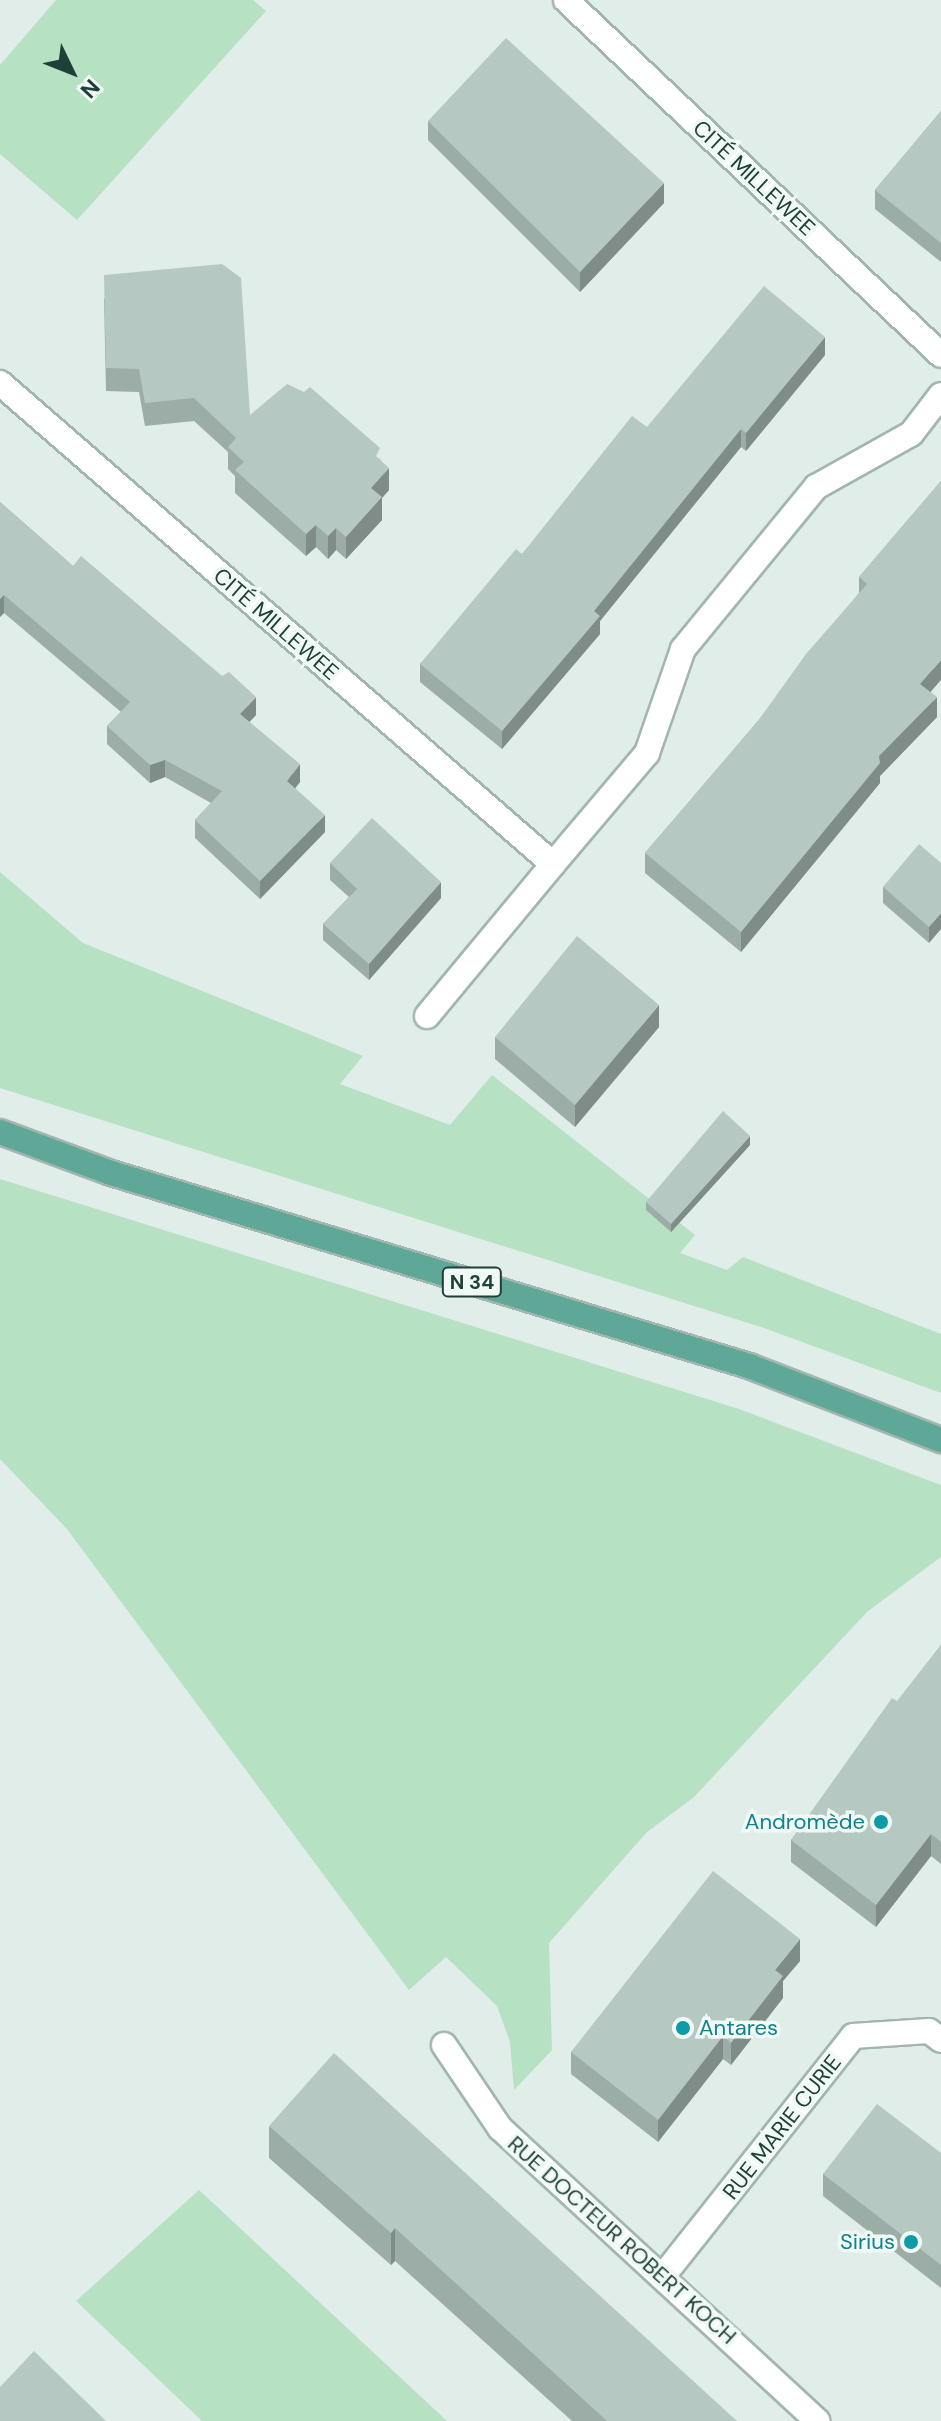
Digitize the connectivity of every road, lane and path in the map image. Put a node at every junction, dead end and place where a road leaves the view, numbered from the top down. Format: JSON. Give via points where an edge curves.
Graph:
{"nodes":[{"id":1,"x":566,"y":0,"type":"edge"},
{"id":2,"x":941,"y":355,"type":"edge"},
{"id":3,"x":0,"y":383,"type":"edge"},
{"id":4,"x":941,"y":395,"type":"edge"},
{"id":5,"x":553,"y":864,"type":"junction"},
{"id":6,"x":427,"y":1016,"type":"dead end"},
{"id":7,"x":0,"y":1132,"type":"edge"},
{"id":8,"x":941,"y":1440,"type":"edge"},
{"id":9,"x":937,"y":2029,"type":"edge"},
{"id":10,"x":444,"y":2045,"type":"dead end"},
{"id":11,"x":663,"y":2276,"type":"junction"},
{"id":12,"x":817,"y":2421,"type":"edge"}],
"edges":[{"from":1,"to":2,"type":"street","name":"CITÉ MILLEWEE"},
{"from":3,"to":5,"type":"street","name":"CITÉ MILLEWEE"},
{"from":4,"to":5,"type":"street","via":[[911,434],[816,487],[683,649],[647,753]]},
{"from":5,"to":6,"type":"street"},
{"from":7,"to":8,"type":"main road","number":"N 34","via":[[111,1173],[749,1366]]},
{"from":9,"to":11,"type":"street","name":"RUE MARIE CURIE","via":[[853,2036]]},
{"from":10,"to":11,"type":"street","name":"RUE DOCTEUR ROBERT KOCH","via":[[500,2128]]},
{"from":11,"to":12,"type":"street","name":"RUE DOCTEUR ROBERT KOCH"}]}
